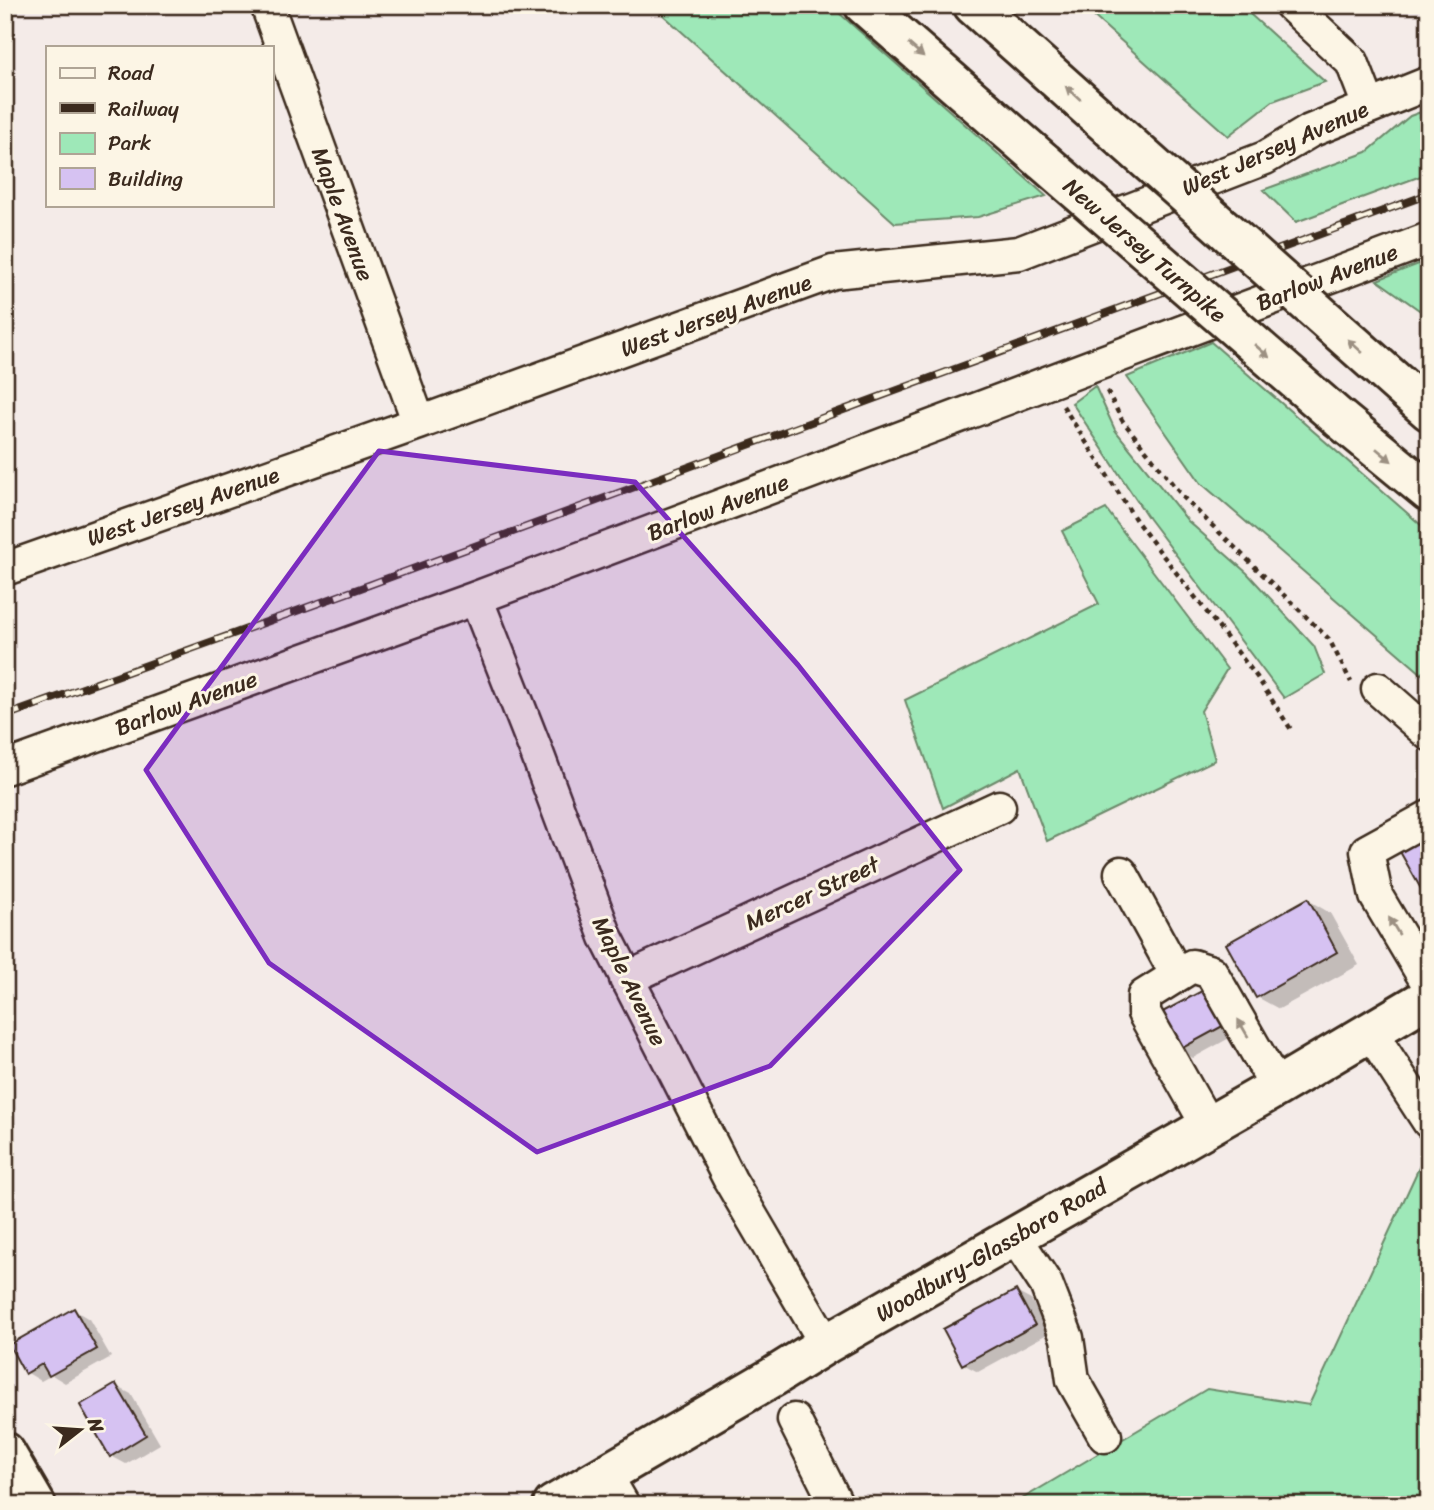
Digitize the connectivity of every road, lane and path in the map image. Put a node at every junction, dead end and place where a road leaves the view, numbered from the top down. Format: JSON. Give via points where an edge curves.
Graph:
{"nodes":[{"id":1,"x":267,"y":5,"type":"edge"},
{"id":2,"x":864,"y":5,"type":"edge"},
{"id":3,"x":973,"y":5,"type":"edge"},
{"id":4,"x":1291,"y":5,"type":"edge"},
{"id":5,"x":1429,"y":83,"type":"edge"},
{"id":6,"x":1370,"y":106,"type":"junction"},
{"id":7,"x":1429,"y":239,"type":"edge"},
{"id":8,"x":1094,"y":365,"type":"junction"},
{"id":9,"x":1049,"y":382,"type":"junction"},
{"id":10,"x":1417,"y":401,"type":"edge"},
{"id":11,"x":419,"y":423,"type":"junction"},
{"id":12,"x":1429,"y":492,"type":"edge"},
{"id":13,"x":7,"y":561,"type":"edge"},
{"id":14,"x":476,"y":598,"type":"junction"},
{"id":15,"x":1366,"y":688,"type":"joint"},
{"id":16,"x":1292,"y":731,"type":"dead end"},
{"id":17,"x":1429,"y":734,"type":"edge"},
{"id":18,"x":5,"y":768,"type":"edge"},
{"id":19,"x":999,"y":807,"type":"dead end"},
{"id":20,"x":1429,"y":817,"type":"edge"},
{"id":21,"x":1121,"y":873,"type":"dead end"},
{"id":22,"x":1177,"y":975,"type":"junction"},
{"id":23,"x":626,"y":979,"type":"junction"},
{"id":24,"x":1429,"y":985,"type":"edge"},
{"id":25,"x":1429,"y":997,"type":"edge"},
{"id":26,"x":1370,"y":1031,"type":"junction"},
{"id":27,"x":1278,"y":1087,"type":"junction"},
{"id":28,"x":1429,"y":1122,"type":"edge"},
{"id":29,"x":1208,"y":1126,"type":"junction"},
{"id":30,"x":1015,"y":1237,"type":"junction"},
{"id":31,"x":826,"y":1343,"type":"junction"},
{"id":32,"x":794,"y":1420,"type":"dead end"},
{"id":33,"x":1105,"y":1436,"type":"dead end"},
{"id":34,"x":5,"y":1452,"type":"edge"},
{"id":35,"x":614,"y":1490,"type":"edge"},
{"id":36,"x":36,"y":1505,"type":"edge"},
{"id":37,"x":553,"y":1505,"type":"edge"},
{"id":38,"x":836,"y":1505,"type":"edge"}],
"edges":[{"from":1,"to":11,"type":"street","name":"Maple Avenue"},
{"from":2,"to":12,"type":"main road","name":"New Jersey Turnpike","one_way":true,"bridge":true},
{"from":10,"to":3,"type":"main road","one_way":true,"bridge":true},
{"from":4,"to":6,"type":"street","via":[[1352,62]]},
{"from":5,"to":6,"type":"street","name":"West Jersey Avenue"},
{"from":6,"to":11,"type":"street","name":"West Jersey Avenue","via":[[1310,131],[1265,158],[1019,253],[834,272]]},
{"from":7,"to":8,"type":"street","name":"Barlow Avenue"},
{"from":8,"to":9,"type":"street","name":"Barlow Avenue"},
{"from":8,"to":15,"type":"path","via":[[1122,420],[1183,497],[1329,639]]},
{"from":9,"to":14,"type":"street","name":"Barlow Avenue"},
{"from":9,"to":16,"type":"path","via":[[1137,523],[1257,677]]},
{"from":11,"to":13,"type":"street","name":"West Jersey Avenue"},
{"from":14,"to":18,"type":"street","name":"Barlow Avenue"},
{"from":14,"to":23,"type":"street","name":"Maple Avenue"},
{"from":15,"to":17,"type":"street"},
{"from":19,"to":23,"type":"street","name":"Mercer Street"},
{"from":24,"to":20,"type":"street","one_way":true,"via":[[1376,896],[1367,851]]},
{"from":21,"to":22,"type":"street"},
{"from":27,"to":22,"type":"street","one_way":true,"via":[[1211,972],[1192,966]]},
{"from":22,"to":29,"type":"street","via":[[1144,996],[1144,1013]]},
{"from":23,"to":31,"type":"street","name":"Maple Avenue","via":[[730,1180]]},
{"from":25,"to":26,"type":"main road","name":"Woodbury-Glassboro Road"},
{"from":26,"to":27,"type":"main road","name":"Woodbury-Glassboro Road"},
{"from":26,"to":28,"type":"street"},
{"from":27,"to":29,"type":"main road","name":"Woodbury-Glassboro Road"},
{"from":29,"to":30,"type":"main road","name":"Woodbury-Glassboro Road"},
{"from":30,"to":31,"type":"main road","name":"Woodbury-Glassboro Road"},
{"from":30,"to":33,"type":"street","via":[[1046,1284],[1067,1338],[1073,1380]]},
{"from":31,"to":35,"type":"main road","name":"Woodbury-Glassboro Road"},
{"from":32,"to":38,"type":"street"},
{"from":34,"to":36,"type":"main road"},
{"from":35,"to":37,"type":"main road","name":"Woodbury-Glassboro Road"}]}
